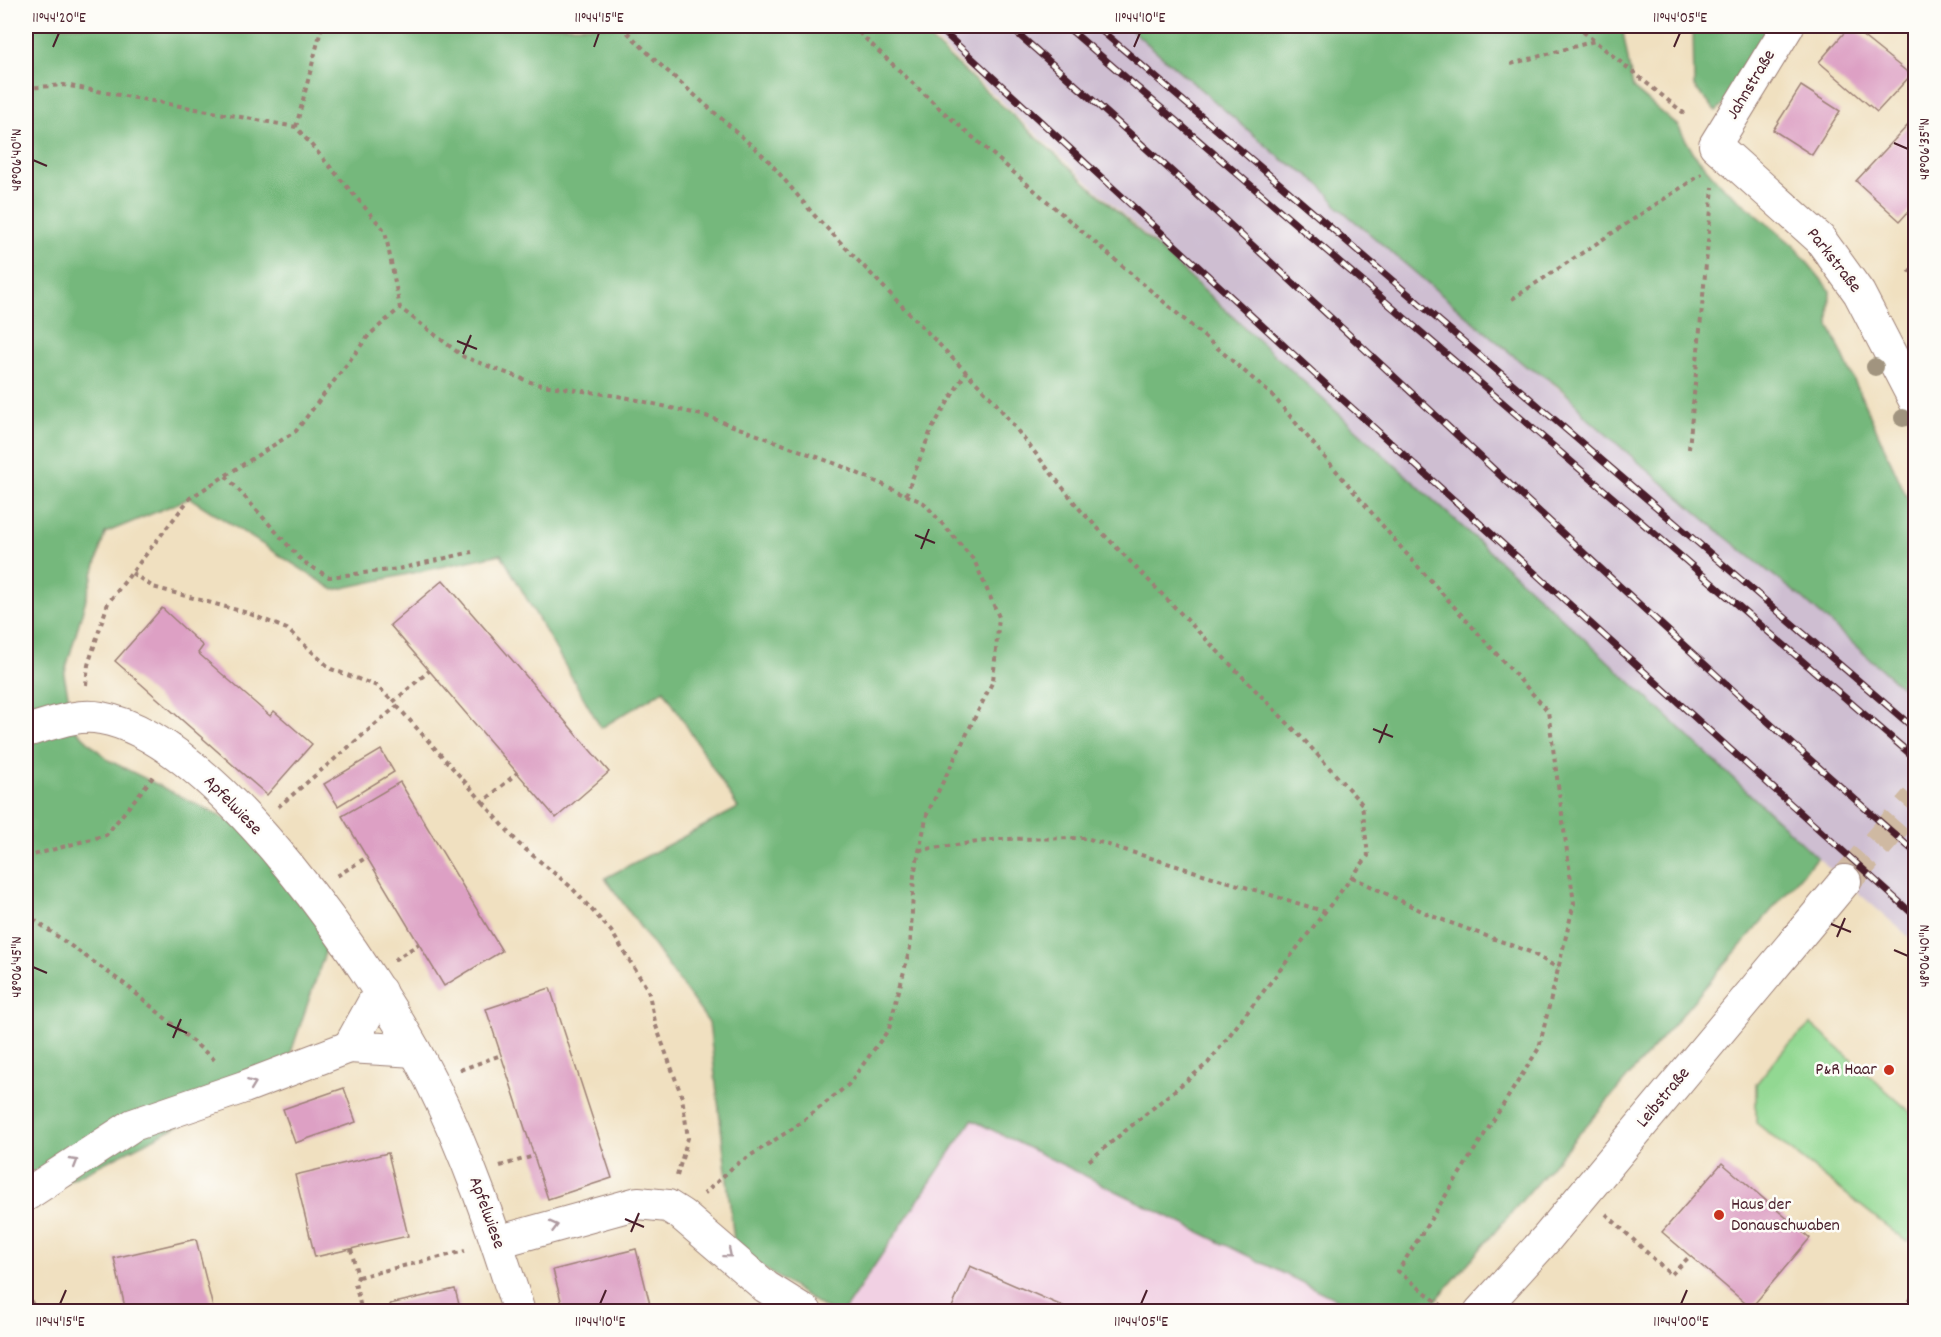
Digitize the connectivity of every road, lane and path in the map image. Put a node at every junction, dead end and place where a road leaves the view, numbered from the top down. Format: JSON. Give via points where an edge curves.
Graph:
{"nodes":[{"id":1,"x":322,"y":26,"type":"edge"},
{"id":2,"x":621,"y":26,"type":"edge"},
{"id":3,"x":852,"y":26,"type":"edge"},
{"id":4,"x":1576,"y":26,"type":"edge"},
{"id":5,"x":1788,"y":26,"type":"edge"},
{"id":6,"x":1595,"y":41,"type":"junction"},
{"id":7,"x":1511,"y":64,"type":"dead end"},
{"id":8,"x":26,"y":88,"type":"edge"},
{"id":9,"x":1685,"y":114,"type":"dead end"},
{"id":10,"x":296,"y":127,"type":"junction"},
{"id":11,"x":1711,"y":158,"type":"junction"},
{"id":12,"x":1714,"y":177,"type":"dead end"},
{"id":13,"x":1909,"y":270,"type":"dead end"},
{"id":14,"x":1916,"y":275,"type":"edge"},
{"id":15,"x":1512,"y":299,"type":"dead end"},
{"id":16,"x":400,"y":308,"type":"junction"},
{"id":17,"x":966,"y":372,"type":"junction"},
{"id":18,"x":1916,"y":403,"type":"edge"},
{"id":19,"x":1689,"y":449,"type":"dead end"},
{"id":20,"x":226,"y":476,"type":"junction"},
{"id":21,"x":906,"y":495,"type":"junction"},
{"id":22,"x":472,"y":552,"type":"dead end"},
{"id":23,"x":132,"y":573,"type":"junction"},
{"id":24,"x":429,"y":671,"type":"dead end"},
{"id":25,"x":393,"y":702,"type":"junction"},
{"id":26,"x":396,"y":706,"type":"junction"},
{"id":27,"x":83,"y":717,"type":"junction"},
{"id":28,"x":26,"y":731,"type":"edge"},
{"id":29,"x":174,"y":750,"type":"junction"},
{"id":30,"x":517,"y":773,"type":"dead end"},
{"id":31,"x":483,"y":802,"type":"junction"},
{"id":32,"x":255,"y":827,"type":"junction"},
{"id":33,"x":919,"y":850,"type":"junction"},
{"id":34,"x":26,"y":857,"type":"edge"},
{"id":35,"x":1352,"y":877,"type":"junction"},
{"id":36,"x":1845,"y":881,"type":"tunnel mouth"},
{"id":37,"x":1326,"y":912,"type":"junction"},
{"id":38,"x":26,"y":914,"type":"edge"},
{"id":39,"x":1558,"y":968,"type":"junction"},
{"id":40,"x":380,"y":991,"type":"junction"},
{"id":41,"x":350,"y":1047,"type":"junction"},
{"id":42,"x":415,"y":1051,"type":"junction"},
{"id":43,"x":501,"y":1054,"type":"dead end"},
{"id":44,"x":430,"y":1080,"type":"junction"},
{"id":45,"x":244,"y":1087,"type":"junction"},
{"id":46,"x":1086,"y":1163,"type":"dead end"},
{"id":47,"x":26,"y":1195,"type":"edge"},
{"id":48,"x":1599,"y":1208,"type":"dead end"},
{"id":49,"x":675,"y":1211,"type":"junction"},
{"id":50,"x":497,"y":1242,"type":"junction"},
{"id":51,"x":351,"y":1249,"type":"dead end"},
{"id":52,"x":1690,"y":1256,"type":"dead end"},
{"id":53,"x":358,"y":1277,"type":"junction"},
{"id":54,"x":26,"y":1293,"type":"edge"},
{"id":55,"x":1446,"y":1309,"type":"dead end"},
{"id":56,"x":33,"y":1311,"type":"edge"},
{"id":57,"x":362,"y":1311,"type":"edge"},
{"id":58,"x":519,"y":1311,"type":"edge"},
{"id":59,"x":806,"y":1311,"type":"edge"},
{"id":60,"x":1480,"y":1311,"type":"edge"}],
"edges":[{"from":1,"to":10,"type":"path"},
{"from":2,"to":17,"type":"path","via":[[767,159],[814,215]]},
{"from":3,"to":39,"type":"path","via":[[939,108],[1274,396],[1404,551],[1548,711],[1574,903]]},
{"from":4,"to":6,"type":"path"},
{"from":5,"to":11,"type":"street","name":"Jahnstraße"},
{"from":6,"to":7,"type":"path"},
{"from":6,"to":9,"type":"path"},
{"from":8,"to":10,"type":"path","via":[[64,85]]},
{"from":10,"to":16,"type":"path","via":[[385,231]]},
{"from":11,"to":15,"type":"path"},
{"from":11,"to":18,"type":"street","name":"Parkstraße","via":[[1820,239],[1859,293]]},
{"from":12,"to":19,"type":"path"},
{"from":13,"to":14,"type":"path"},
{"from":16,"to":20,"type":"path","via":[[369,335],[296,431]]},
{"from":16,"to":21,"type":"path","via":[[464,357],[536,384],[624,396],[706,416],[839,465]]},
{"from":17,"to":21,"type":"path","via":[[931,430]]},
{"from":17,"to":35,"type":"path","via":[[1082,512],[1362,804],[1368,856]]},
{"from":20,"to":22,"type":"path","via":[[303,562],[329,577],[398,569]]},
{"from":20,"to":23,"type":"path","via":[[190,498]]},
{"from":21,"to":33,"type":"path","via":[[924,503],[974,560],[999,617],[993,681],[927,814]]},
{"from":23,"to":25,"type":"path","via":[[153,587],[248,613],[287,629],[331,669],[377,686]]},
{"from":23,"to":27,"type":"path","via":[[108,603],[88,665]]},
{"from":24,"to":25,"type":"path"},
{"from":25,"to":26,"type":"path"},
{"from":26,"to":31,"type":"path"},
{"from":26,"to":32,"type":"path"},
{"from":27,"to":28,"type":"street","name":"Apfelwiese"},
{"from":27,"to":29,"type":"street","name":"Apfelwiese","via":[[117,722]]},
{"from":29,"to":32,"type":"street","name":"Apfelwiese","via":[[227,796]]},
{"from":29,"to":34,"type":"path","via":[[106,835]]},
{"from":30,"to":31,"type":"path"},
{"from":31,"to":49,"type":"path","via":[[519,844],[571,887],[611,931],[648,990],[656,1026],[682,1096],[688,1138]]},
{"from":32,"to":40,"type":"street","name":"Apfelwiese","via":[[310,894]]},
{"from":33,"to":37,"type":"path","via":[[1000,839],[1086,838]]},
{"from":33,"to":49,"type":"path","via":[[910,948],[889,1029],[848,1085]]},
{"from":35,"to":37,"type":"path"},
{"from":35,"to":39,"type":"path","via":[[1432,916],[1530,952]]},
{"from":36,"to":60,"type":"street","name":"Leibstraße","via":[[1547,1238]]},
{"from":37,"to":46,"type":"path","via":[[1208,1063]]},
{"from":38,"to":45,"type":"path","via":[[126,985]]},
{"from":39,"to":55,"type":"path","via":[[1539,1048],[1398,1271]]},
{"from":40,"to":41,"type":"street"},
{"from":40,"to":42,"type":"street","name":"Apfelwiese"},
{"from":41,"to":42,"type":"street"},
{"from":45,"to":41,"type":"street","one_way":true},
{"from":42,"to":44,"type":"street","name":"Apfelwiese"},
{"from":43,"to":44,"type":"path"},
{"from":44,"to":50,"type":"street","name":"Apfelwiese"},
{"from":47,"to":45,"type":"street","one_way":true,"via":[[133,1125]]},
{"from":48,"to":52,"type":"path","via":[[1671,1275]]},
{"from":50,"to":49,"type":"street","one_way":true,"via":[[638,1203]]},
{"from":49,"to":59,"type":"street","one_way":true,"via":[[766,1287]]},
{"from":50,"to":53,"type":"path"},
{"from":50,"to":58,"type":"street","name":"Apfelwiese"},
{"from":51,"to":53,"type":"path"},
{"from":53,"to":57,"type":"path","via":[[355,1282]]},
{"from":54,"to":56,"type":"path"}]}
